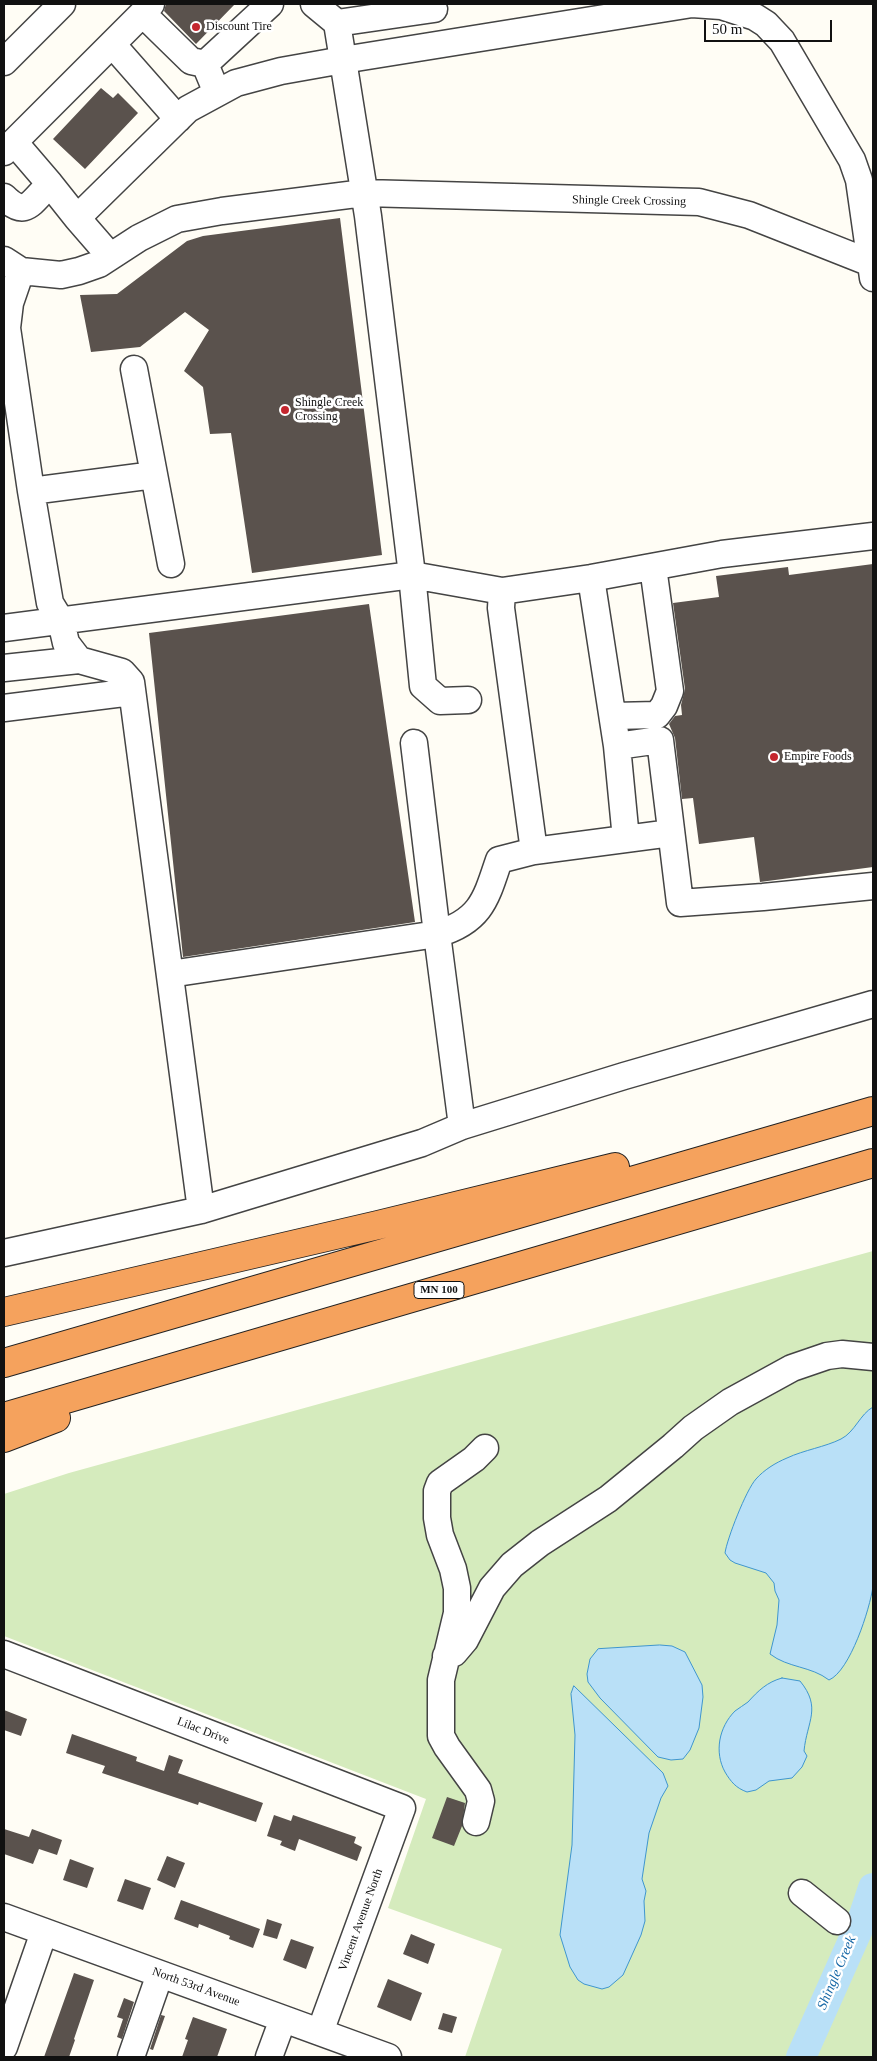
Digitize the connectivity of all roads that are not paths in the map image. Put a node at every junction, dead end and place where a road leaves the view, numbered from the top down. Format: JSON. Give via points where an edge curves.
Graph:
{"nodes":[{"id":1,"x":62,"y":4,"type":"edge"},
{"id":2,"x":270,"y":4,"type":"edge"},
{"id":3,"x":314,"y":4,"type":"edge"},
{"id":4,"x":692,"y":4,"type":"edge"},
{"id":5,"x":434,"y":6,"type":"edge"},
{"id":6,"x":147,"y":8,"type":"edge"},
{"id":7,"x":770,"y":14,"type":"edge"},
{"id":8,"x":337,"y":23,"type":"junction"},
{"id":9,"x":112,"y":44,"type":"junction"},
{"id":10,"x":440,"y":44,"type":"junction"},
{"id":11,"x":6,"y":56,"type":"edge"},
{"id":12,"x":343,"y":60,"type":"junction"},
{"id":13,"x":205,"y":64,"type":"junction"},
{"id":14,"x":217,"y":93,"type":"junction"},
{"id":15,"x":178,"y":119,"type":"junction"},
{"id":16,"x":9,"y":147,"type":"edge"},
{"id":17,"x":50,"y":184,"type":"junction"},
{"id":18,"x":364,"y":193,"type":"junction"},
{"id":19,"x":4,"y":197,"type":"edge"},
{"id":20,"x":77,"y":218,"type":"junction"},
{"id":21,"x":110,"y":256,"type":"junction"},
{"id":22,"x":12,"y":265,"type":"edge"},
{"id":23,"x":872,"y":269,"type":"edge"},
{"id":24,"x":134,"y":370,"type":"dead end"},
{"id":25,"x":11,"y":400,"type":"edge"},
{"id":26,"x":154,"y":475,"type":"junction"},
{"id":27,"x":31,"y":491,"type":"junction"},
{"id":28,"x":873,"y":536,"type":"edge"},
{"id":29,"x":171,"y":564,"type":"dead end"},
{"id":30,"x":653,"y":567,"type":"junction"},
{"id":31,"x":412,"y":575,"type":"junction"},
{"id":32,"x":591,"y":578,"type":"junction"},
{"id":33,"x":502,"y":591,"type":"junction"},
{"id":34,"x":60,"y":622,"type":"junction"},
{"id":35,"x":4,"y":628,"type":"edge"},
{"id":36,"x":79,"y":660,"type":"junction"},
{"id":37,"x":4,"y":668,"type":"edge"},
{"id":38,"x":132,"y":692,"type":"junction"},
{"id":39,"x":468,"y":700,"type":"dead end"},
{"id":40,"x":4,"y":708,"type":"edge"},
{"id":41,"x":612,"y":716,"type":"junction"},
{"id":42,"x":414,"y":743,"type":"dead end"},
{"id":43,"x":616,"y":746,"type":"junction"},
{"id":44,"x":671,"y":833,"type":"junction"},
{"id":45,"x":626,"y":839,"type":"junction"},
{"id":46,"x":534,"y":851,"type":"junction"},
{"id":47,"x":873,"y":886,"type":"edge"},
{"id":48,"x":437,"y":934,"type":"junction"},
{"id":49,"x":170,"y":974,"type":"junction"},
{"id":50,"x":873,"y":1004,"type":"edge"},
{"id":51,"x":873,"y":1110,"type":"edge"},
{"id":52,"x":462,"y":1126,"type":"junction"},
{"id":53,"x":873,"y":1163,"type":"edge"},
{"id":54,"x":201,"y":1210,"type":"junction"},
{"id":55,"x":4,"y":1253,"type":"edge"},
{"id":56,"x":4,"y":1312,"type":"edge"},
{"id":57,"x":221,"y":1354,"type":"junction"},
{"id":58,"x":873,"y":1357,"type":"edge"},
{"id":59,"x":4,"y":1363,"type":"edge"},
{"id":60,"x":4,"y":1417,"type":"edge"},
{"id":61,"x":4,"y":1438,"type":"edge"},
{"id":62,"x":486,"y":1448,"type":"dead end"},
{"id":63,"x":4,"y":1654,"type":"edge"},
{"id":64,"x":446,"y":1656,"type":"junction"},
{"id":65,"x":402,"y":1808,"type":"joint"},
{"id":66,"x":476,"y":1822,"type":"dead end"},
{"id":67,"x":802,"y":1893,"type":"dead end"},
{"id":68,"x":4,"y":1917,"type":"edge"},
{"id":69,"x":837,"y":1921,"type":"dead end"},
{"id":70,"x":44,"y":1932,"type":"junction"},
{"id":71,"x":160,"y":1974,"type":"junction"},
{"id":72,"x":283,"y":2019,"type":"junction"},
{"id":73,"x":320,"y":2032,"type":"junction"},
{"id":74,"x":4,"y":2046,"type":"edge"},
{"id":75,"x":131,"y":2057,"type":"edge"},
{"id":76,"x":269,"y":2057,"type":"edge"},
{"id":77,"x":388,"y":2057,"type":"edge"}],
"edges":[{"from":1,"to":11,"type":"street"},
{"from":2,"to":13,"type":"street"},
{"from":3,"to":8,"type":"street"},
{"from":4,"to":7,"type":"street","via":[[721,6],[755,17]]},
{"from":4,"to":10,"type":"street"},
{"from":5,"to":8,"type":"street"},
{"from":5,"to":10,"type":"street"},
{"from":6,"to":9,"type":"street"},
{"from":6,"to":13,"type":"street","via":[[191,61]]},
{"from":7,"to":23,"type":"street","via":[[782,41],[852,160],[859,180]]},
{"from":8,"to":12,"type":"street"},
{"from":9,"to":15,"type":"street"},
{"from":9,"to":16,"type":"street"},
{"from":10,"to":12,"type":"street"},
{"from":12,"to":14,"type":"street","via":[[236,83]]},
{"from":12,"to":18,"type":"street"},
{"from":13,"to":14,"type":"street"},
{"from":14,"to":15,"type":"street","via":[[188,109]]},
{"from":15,"to":20,"type":"street"},
{"from":16,"to":17,"type":"street"},
{"from":17,"to":19,"type":"street","via":[[20,209]]},
{"from":17,"to":20,"type":"street"},
{"from":18,"to":21,"type":"street","name":"Shingle Creek Crossing","via":[[177,219]]},
{"from":18,"to":23,"type":"street","name":"Shingle Creek Crossing","via":[[699,202],[749,215]]},
{"from":18,"to":31,"type":"street"},
{"from":20,"to":21,"type":"street"},
{"from":21,"to":22,"type":"street","name":"Shingle Creek Crossing","via":[[99,264],[61,275]]},
{"from":22,"to":25,"type":"street","via":[[7,328]]},
{"from":24,"to":26,"type":"street"},
{"from":25,"to":27,"type":"street"},
{"from":26,"to":27,"type":"street"},
{"from":26,"to":29,"type":"street"},
{"from":27,"to":34,"type":"street","via":[[50,603]]},
{"from":28,"to":30,"type":"street","via":[[722,554]]},
{"from":30,"to":32,"type":"street"},
{"from":30,"to":41,"type":"street","via":[[670,692],[657,715]]},
{"from":31,"to":33,"type":"street"},
{"from":31,"to":34,"type":"street"},
{"from":31,"to":39,"type":"street","via":[[423,686],[440,701]]},
{"from":32,"to":33,"type":"street"},
{"from":32,"to":41,"type":"street"},
{"from":33,"to":46,"type":"street"},
{"from":34,"to":35,"type":"street"},
{"from":34,"to":36,"type":"street","via":[[66,643]]},
{"from":36,"to":37,"type":"street"},
{"from":36,"to":38,"type":"street","via":[[122,672],[130,682]]},
{"from":38,"to":40,"type":"street"},
{"from":38,"to":49,"type":"street"},
{"from":41,"to":43,"type":"street"},
{"from":42,"to":48,"type":"street"},
{"from":43,"to":44,"type":"street","via":[[660,740]]},
{"from":43,"to":45,"type":"street"},
{"from":44,"to":45,"type":"street"},
{"from":44,"to":47,"type":"street","via":[[680,902],[762,898]]},
{"from":45,"to":46,"type":"street"},
{"from":46,"to":48,"type":"street","via":[[499,860],[484,901],[474,915],[456,929]]},
{"from":48,"to":49,"type":"street"},
{"from":48,"to":52,"type":"street"},
{"from":49,"to":54,"type":"street"},
{"from":50,"to":52,"type":"street"},
{"from":51,"to":56,"type":"highway","via":[[635,1162]]},
{"from":51,"to":59,"type":"highway"},
{"from":52,"to":54,"type":"street","via":[[422,1143]]},
{"from":53,"to":57,"type":"highway","number":"MN 100"},
{"from":54,"to":55,"type":"street"},
{"from":57,"to":60,"type":"highway","number":"MN 100"},
{"from":57,"to":61,"type":"highway"},
{"from":58,"to":64,"type":"street","via":[[827,1356],[792,1368],[730,1402],[693,1428],[608,1499],[512,1565],[492,1588],[465,1640]]},
{"from":62,"to":64,"type":"street","via":[[440,1483],[437,1491],[440,1535],[457,1588],[457,1613]]},
{"from":63,"to":65,"type":"street","name":"Lilac Drive"},
{"from":64,"to":66,"type":"street","via":[[441,1680],[441,1736],[478,1790],[481,1801]]},
{"from":65,"to":73,"type":"street","name":"Vincent Avenue North"},
{"from":67,"to":69,"type":"street"},
{"from":68,"to":70,"type":"street","name":"North 53rd Avenue"},
{"from":70,"to":71,"type":"street","name":"North 53rd Avenue"},
{"from":70,"to":74,"type":"street"},
{"from":71,"to":72,"type":"street","name":"North 53rd Avenue"},
{"from":71,"to":75,"type":"street"},
{"from":72,"to":73,"type":"street","name":"North 53rd Avenue"},
{"from":72,"to":76,"type":"street"},
{"from":73,"to":77,"type":"street","name":"North 53rd Avenue"}]}
